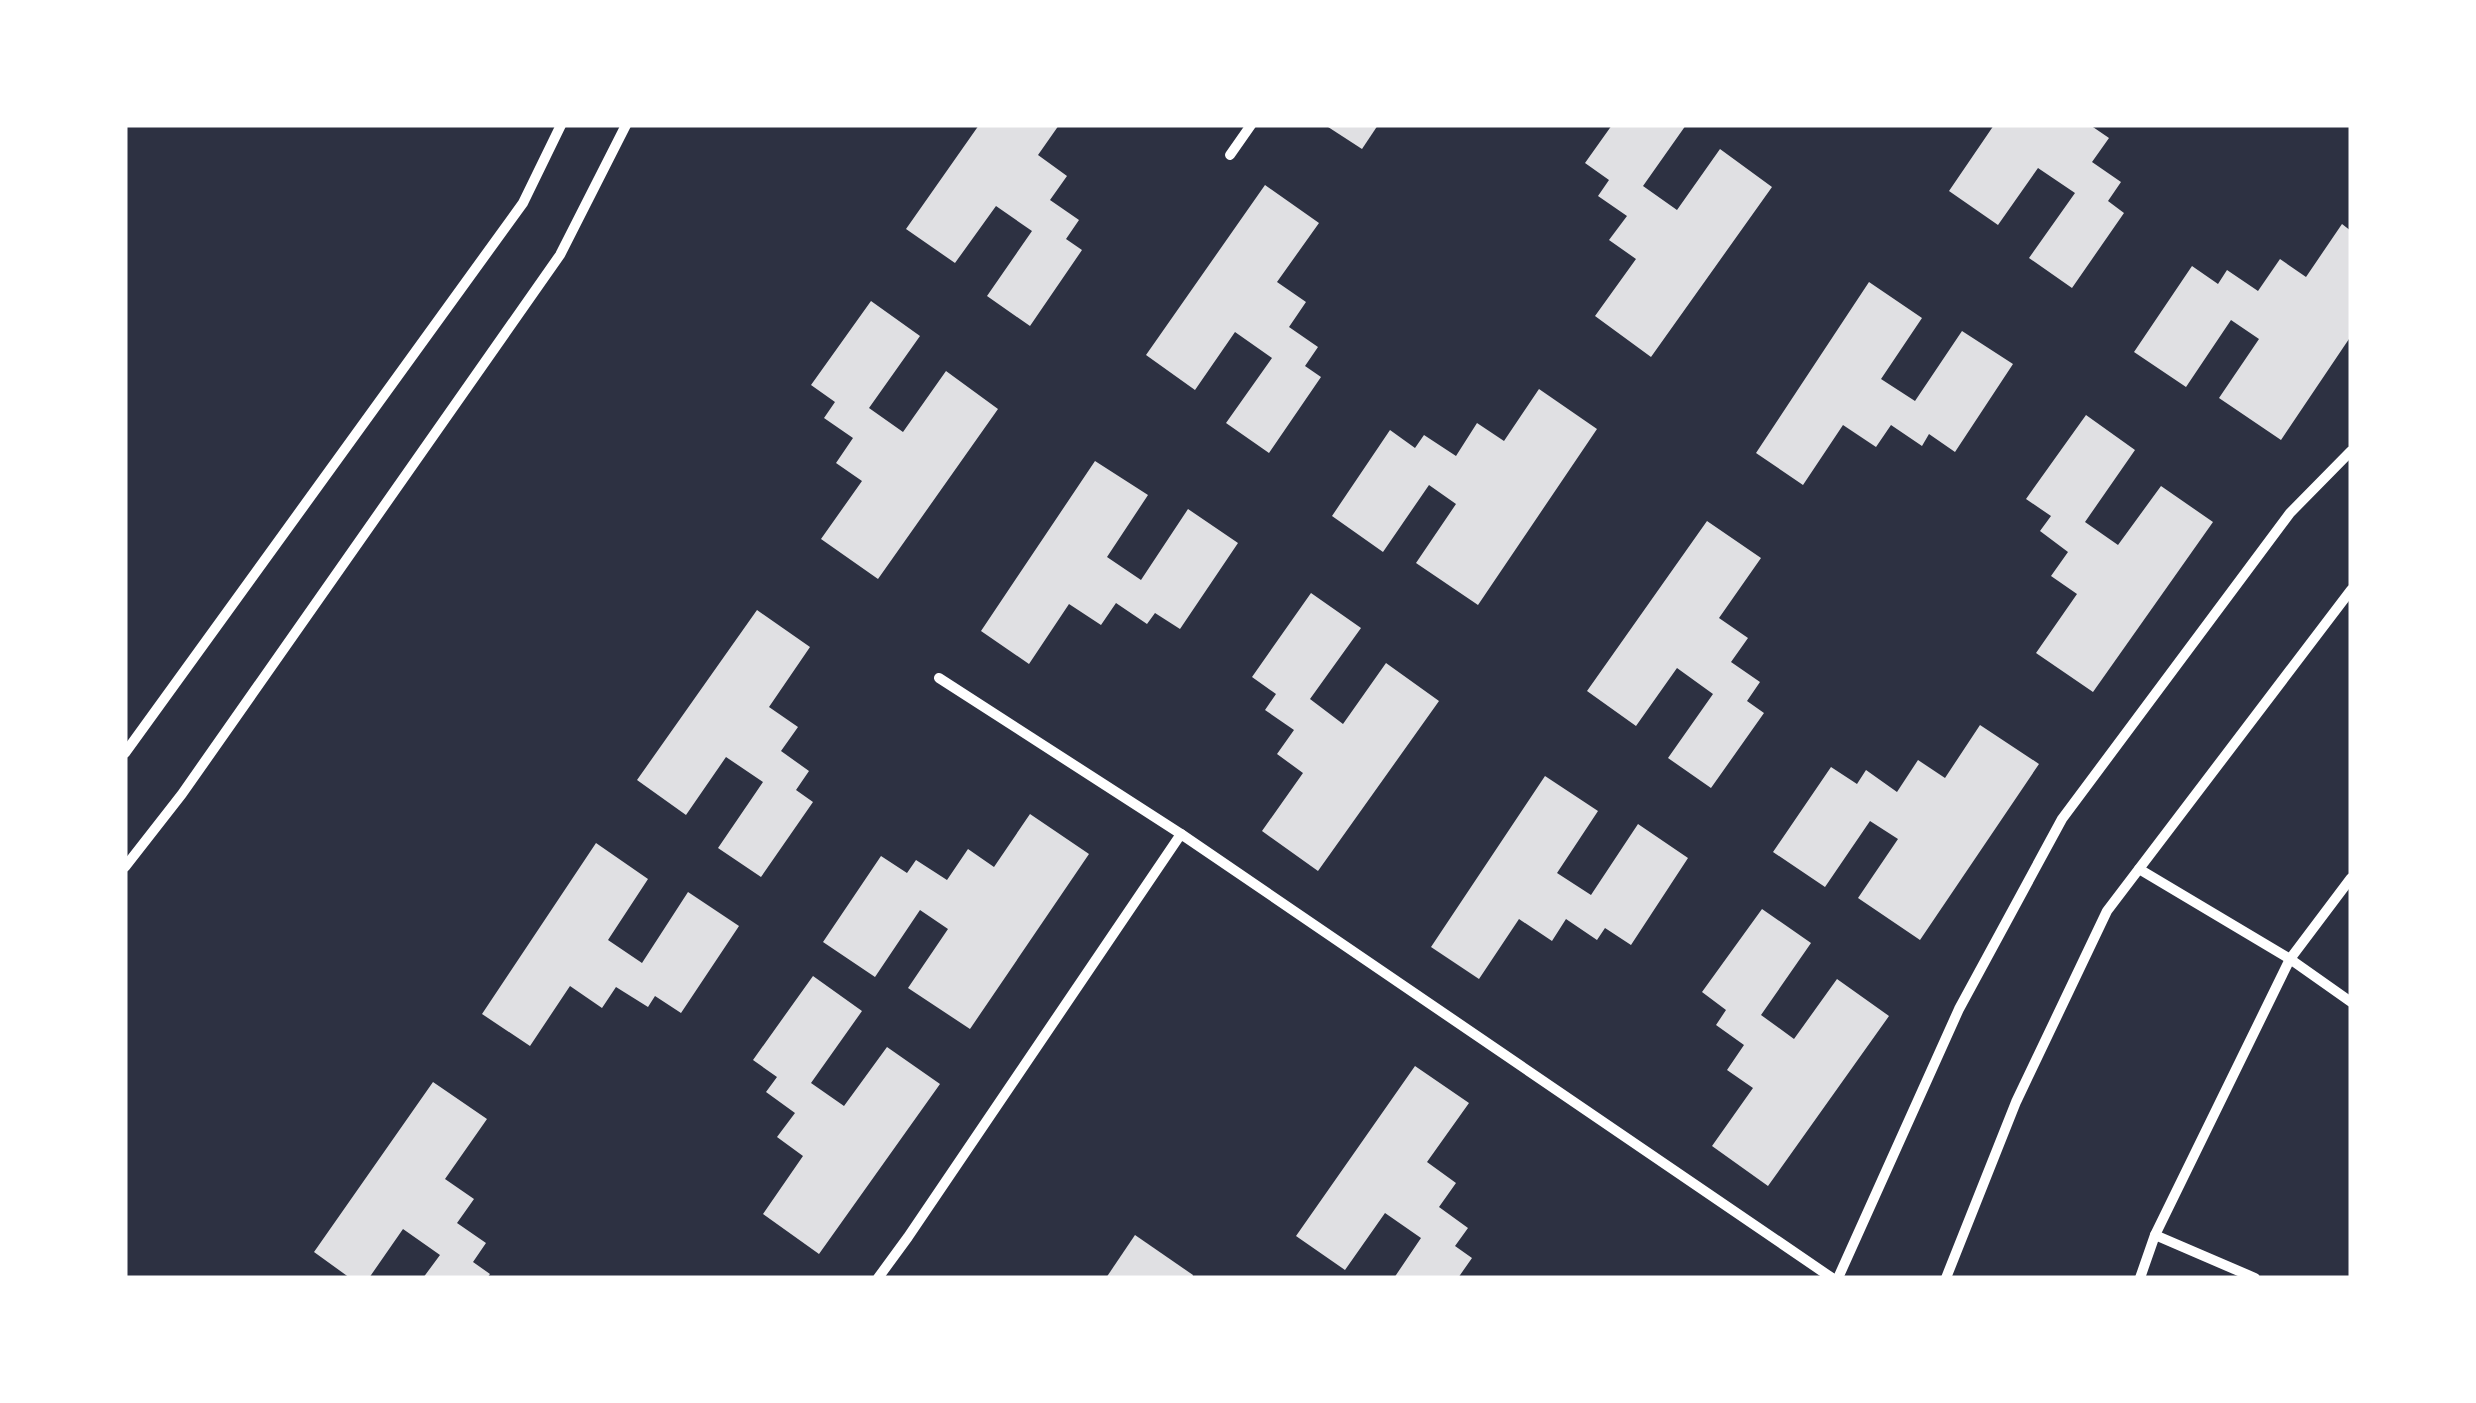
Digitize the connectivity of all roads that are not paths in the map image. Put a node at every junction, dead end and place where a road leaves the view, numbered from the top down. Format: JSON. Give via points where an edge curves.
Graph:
{"nodes":[{"id":1,"x":561,"y":125,"type":"edge"},
{"id":2,"x":626,"y":125,"type":"edge"},
{"id":3,"x":1251,"y":125,"type":"edge"},
{"id":4,"x":1230,"y":155,"type":"dead end"},
{"id":5,"x":2351,"y":451,"type":"edge"},
{"id":6,"x":2351,"y":590,"type":"edge"},
{"id":7,"x":939,"y":678,"type":"dead end"},
{"id":8,"x":125,"y":752,"type":"edge"},
{"id":9,"x":1181,"y":834,"type":"junction"},
{"id":10,"x":125,"y":866,"type":"edge"},
{"id":11,"x":2139,"y":869,"type":"junction"},
{"id":12,"x":2351,"y":878,"type":"edge"},
{"id":13,"x":2290,"y":959,"type":"junction"},
{"id":14,"x":2351,"y":1002,"type":"edge"},
{"id":15,"x":2155,"y":1236,"type":"junction"},
{"id":16,"x":878,"y":1278,"type":"edge"},
{"id":17,"x":1835,"y":1278,"type":"edge"},
{"id":18,"x":1946,"y":1278,"type":"edge"},
{"id":19,"x":2140,"y":1278,"type":"edge"},
{"id":20,"x":2255,"y":1278,"type":"edge"}],
"edges":[{"from":1,"to":8,"type":"street","via":[[523,203]]},
{"from":2,"to":10,"type":"street","via":[[560,255]]},
{"from":3,"to":4,"type":"street"},
{"from":5,"to":17,"type":"street","via":[[2290,513],[2062,820],[1960,1010]]},
{"from":6,"to":11,"type":"street"},
{"from":7,"to":9,"type":"street"},
{"from":9,"to":16,"type":"street"},
{"from":9,"to":17,"type":"street"},
{"from":11,"to":13,"type":"street"},
{"from":11,"to":18,"type":"street","via":[[2108,911],[2016,1102]]},
{"from":12,"to":13,"type":"street"},
{"from":13,"to":14,"type":"street"},
{"from":13,"to":15,"type":"street"},
{"from":15,"to":19,"type":"street"},
{"from":15,"to":20,"type":"street"}]}
